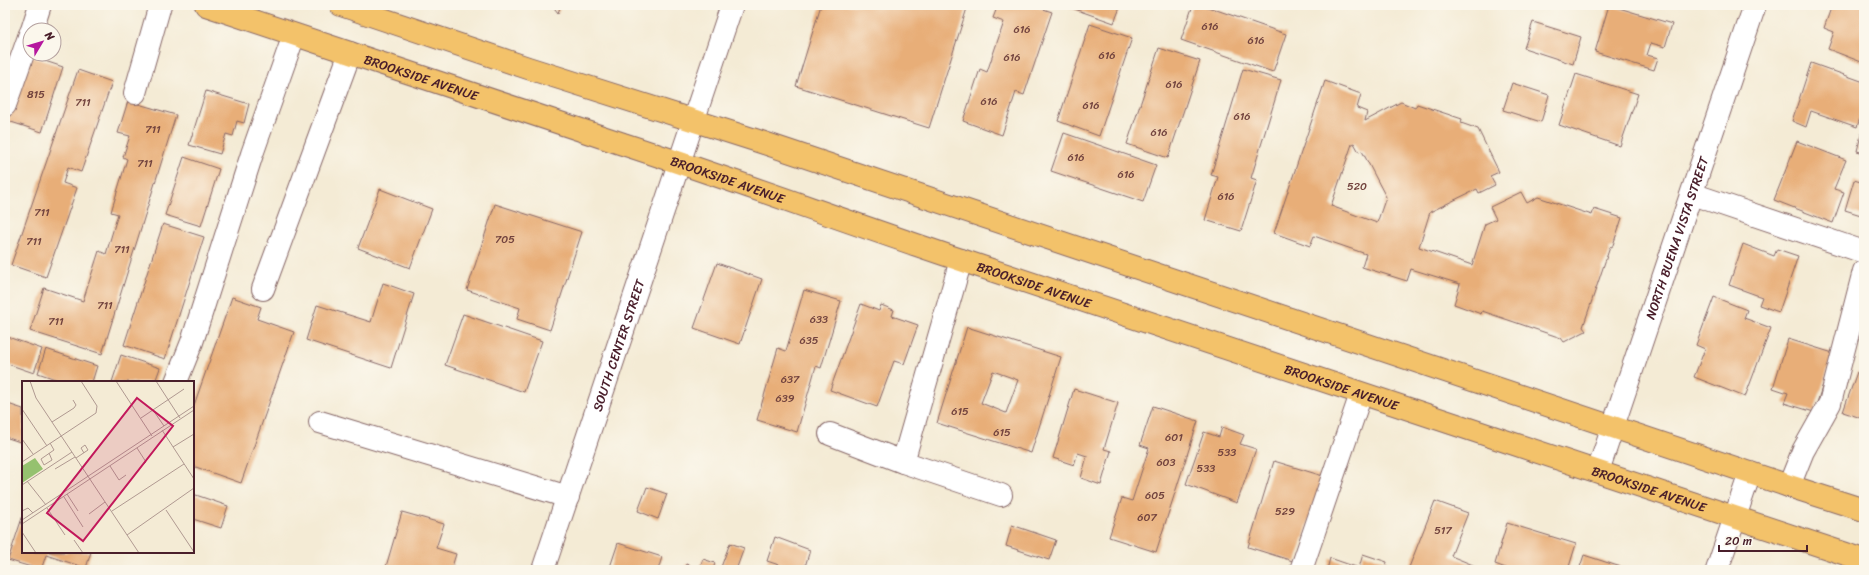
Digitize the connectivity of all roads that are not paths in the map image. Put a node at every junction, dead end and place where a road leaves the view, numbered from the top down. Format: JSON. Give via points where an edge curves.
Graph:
{"nodes":[{"id":1,"x":40,"y":5,"type":"edge"},
{"id":2,"x":160,"y":5,"type":"edge"},
{"id":3,"x":206,"y":5,"type":"edge"},
{"id":4,"x":341,"y":5,"type":"edge"},
{"id":5,"x":732,"y":5,"type":"edge"},
{"id":6,"x":1755,"y":5,"type":"edge"},
{"id":7,"x":35,"y":22,"type":"edge"},
{"id":8,"x":294,"y":35,"type":"junction"},
{"id":9,"x":350,"y":53,"type":"junction"},
{"id":10,"x":22,"y":57,"type":"edge"},
{"id":11,"x":134,"y":93,"type":"dead end"},
{"id":12,"x":5,"y":105,"type":"edge"},
{"id":13,"x":693,"y":121,"type":"junction"},
{"id":14,"x":678,"y":164,"type":"junction"},
{"id":15,"x":1692,"y":194,"type":"junction"},
{"id":16,"x":1864,"y":252,"type":"edge"},
{"id":17,"x":961,"y":260,"type":"junction"},
{"id":18,"x":1864,"y":271,"type":"edge"},
{"id":19,"x":263,"y":289,"type":"dead end"},
{"id":20,"x":176,"y":381,"type":"edge"},
{"id":21,"x":1361,"y":394,"type":"junction"},
{"id":22,"x":320,"y":422,"type":"dead end"},
{"id":23,"x":1612,"y":427,"type":"junction"},
{"id":24,"x":830,"y":434,"type":"dead end"},
{"id":25,"x":903,"y":462,"type":"junction"},
{"id":26,"x":1598,"y":470,"type":"junction"},
{"id":27,"x":1750,"y":473,"type":"junction"},
{"id":28,"x":1789,"y":486,"type":"junction"},
{"id":29,"x":1001,"y":495,"type":"dead end"},
{"id":30,"x":568,"y":497,"type":"junction"},
{"id":31,"x":1864,"y":510,"type":"edge"},
{"id":32,"x":1735,"y":517,"type":"junction"},
{"id":33,"x":1864,"y":560,"type":"edge"},
{"id":34,"x":543,"y":570,"type":"edge"},
{"id":35,"x":1301,"y":570,"type":"edge"},
{"id":36,"x":1717,"y":570,"type":"edge"}],
"edges":[{"from":1,"to":7,"type":"street"},
{"from":2,"to":11,"type":"street"},
{"from":3,"to":8,"type":"main road","name":"BROOKSIDE AVENUE"},
{"from":4,"to":13,"type":"main road"},
{"from":5,"to":13,"type":"street","name":"SOUTH CENTER STREET"},
{"from":6,"to":15,"type":"street","name":"NORTH BUENA VISTA STREET"},
{"from":8,"to":9,"type":"main road","name":"BROOKSIDE AVENUE"},
{"from":8,"to":20,"type":"street","via":[[252,154],[192,342]]},
{"from":9,"to":14,"type":"main road","name":"BROOKSIDE AVENUE"},
{"from":9,"to":19,"type":"street"},
{"from":10,"to":12,"type":"street"},
{"from":13,"to":14,"type":"street","name":"SOUTH CENTER STREET"},
{"from":13,"to":23,"type":"main road","via":[[763,142]]},
{"from":14,"to":17,"type":"main road","name":"BROOKSIDE AVENUE"},
{"from":14,"to":30,"type":"street","name":"SOUTH CENTER STREET"},
{"from":15,"to":16,"type":"street"},
{"from":15,"to":23,"type":"street","name":"NORTH BUENA VISTA STREET"},
{"from":17,"to":21,"type":"main road","name":"BROOKSIDE AVENUE","via":[[1293,369]]},
{"from":17,"to":25,"type":"street"},
{"from":18,"to":28,"type":"street","via":[[1830,403],[1804,451]]},
{"from":21,"to":26,"type":"main road","name":"BROOKSIDE AVENUE"},
{"from":21,"to":35,"type":"street"},
{"from":22,"to":30,"type":"street"},
{"from":23,"to":26,"type":"street","name":"NORTH BUENA VISTA STREET"},
{"from":23,"to":27,"type":"main road"},
{"from":24,"to":25,"type":"street"},
{"from":25,"to":29,"type":"street"},
{"from":26,"to":32,"type":"main road","name":"BROOKSIDE AVENUE"},
{"from":27,"to":28,"type":"main road"},
{"from":27,"to":32,"type":"street"},
{"from":28,"to":31,"type":"main road"},
{"from":30,"to":34,"type":"street","name":"SOUTH CENTER STREET"},
{"from":32,"to":33,"type":"main road","name":"BROOKSIDE AVENUE"},
{"from":32,"to":36,"type":"street"}]}
